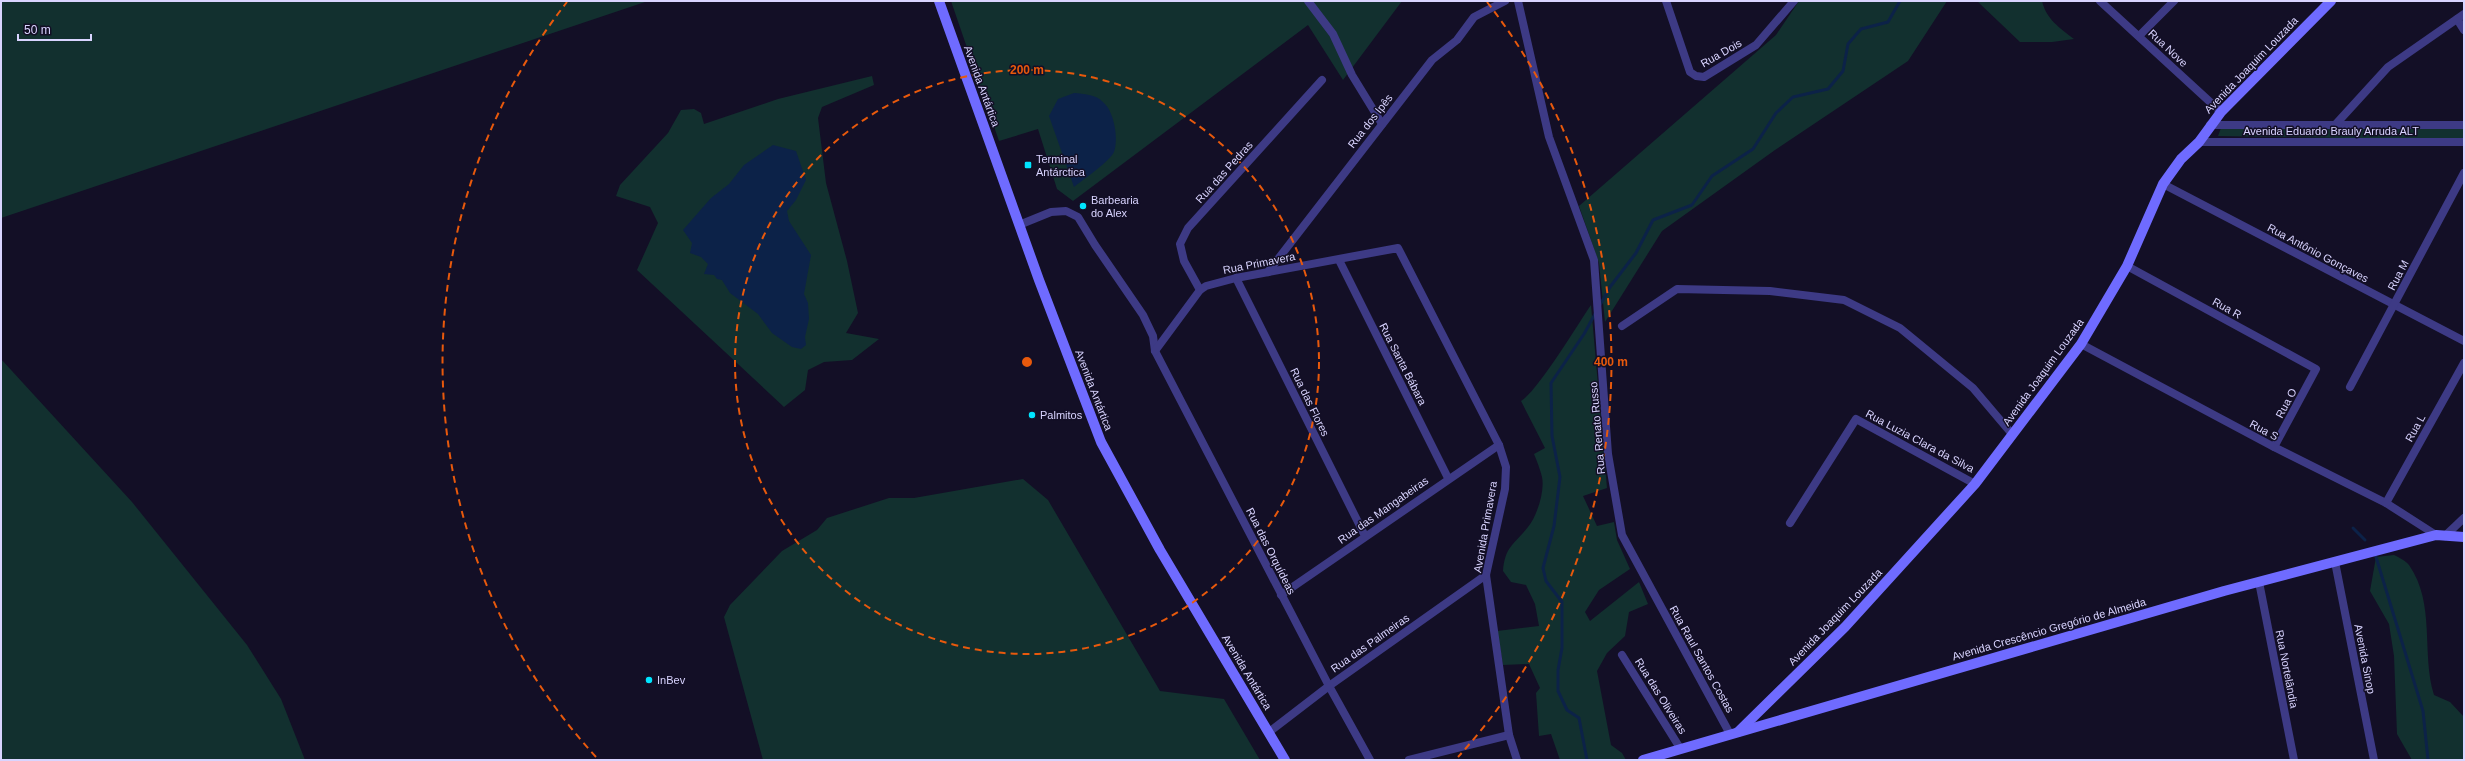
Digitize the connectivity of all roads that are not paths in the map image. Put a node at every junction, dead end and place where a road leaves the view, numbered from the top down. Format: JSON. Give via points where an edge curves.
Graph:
{"nodes":[{"id":1,"x":939,"y":1,"type":"edge"},
{"id":2,"x":1308,"y":1,"type":"edge"},
{"id":3,"x":1505,"y":1,"type":"edge"},
{"id":4,"x":1518,"y":1,"type":"edge"},
{"id":5,"x":1666,"y":1,"type":"edge"},
{"id":6,"x":1794,"y":1,"type":"edge"},
{"id":7,"x":2100,"y":1,"type":"edge"},
{"id":8,"x":2174,"y":1,"type":"edge"},
{"id":9,"x":2331,"y":1,"type":"edge"},
{"id":10,"x":2460,"y":16,"type":"edge"},
{"id":11,"x":2464,"y":30,"type":"edge"},
{"id":12,"x":2139,"y":36,"type":"junction"},
{"id":13,"x":1322,"y":80,"type":"dead end"},
{"id":14,"x":2221,"y":112,"type":"junction"},
{"id":15,"x":1382,"y":124,"type":"junction"},
{"id":16,"x":2210,"y":125,"type":"junction"},
{"id":17,"x":2335,"y":125,"type":"junction"},
{"id":18,"x":2464,"y":125,"type":"edge"},
{"id":19,"x":2199,"y":142,"type":"junction"},
{"id":20,"x":2464,"y":142,"type":"edge"},
{"id":21,"x":2464,"y":173,"type":"edge"},
{"id":22,"x":2163,"y":184,"type":"junction"},
{"id":23,"x":1019,"y":225,"type":"junction"},
{"id":24,"x":1398,"y":248,"type":"joint"},
{"id":25,"x":1339,"y":260,"type":"junction"},
{"id":26,"x":2127,"y":266,"type":"junction"},
{"id":27,"x":1268,"y":272,"type":"junction"},
{"id":28,"x":1236,"y":278,"type":"junction"},
{"id":29,"x":1200,"y":290,"type":"junction"},
{"id":30,"x":2394,"y":306,"type":"junction"},
{"id":31,"x":1622,"y":326,"type":"dead end"},
{"id":32,"x":2464,"y":341,"type":"edge"},
{"id":33,"x":2081,"y":344,"type":"junction"},
{"id":34,"x":1155,"y":351,"type":"junction"},
{"id":35,"x":2464,"y":363,"type":"edge"},
{"id":36,"x":2316,"y":369,"type":"joint"},
{"id":37,"x":2350,"y":387,"type":"dead end"},
{"id":38,"x":2012,"y":434,"type":"junction"},
{"id":39,"x":1499,"y":445,"type":"junction"},
{"id":40,"x":2274,"y":447,"type":"junction"},
{"id":41,"x":1448,"y":478,"type":"junction"},
{"id":42,"x":1975,"y":484,"type":"junction"},
{"id":43,"x":2386,"y":503,"type":"junction"},
{"id":44,"x":2464,"y":518,"type":"edge"},
{"id":45,"x":1790,"y":522,"type":"dead end"},
{"id":46,"x":1365,"y":536,"type":"junction"},
{"id":47,"x":2440,"y":536,"type":"junction"},
{"id":48,"x":2464,"y":537,"type":"edge"},
{"id":49,"x":2335,"y":562,"type":"junction"},
{"id":50,"x":1486,"y":575,"type":"junction"},
{"id":51,"x":2259,"y":582,"type":"junction"},
{"id":52,"x":1282,"y":595,"type":"junction"},
{"id":53,"x":1654,"y":596,"type":"joint"},
{"id":54,"x":1622,"y":655,"type":"dead end"},
{"id":55,"x":1329,"y":686,"type":"junction"},
{"id":56,"x":1269,"y":732,"type":"junction"},
{"id":57,"x":1734,"y":733,"type":"junction"},
{"id":58,"x":1509,"y":735,"type":"junction"},
{"id":59,"x":1680,"y":748,"type":"junction"},
{"id":60,"x":1284,"y":760,"type":"edge"},
{"id":61,"x":1370,"y":760,"type":"edge"},
{"id":62,"x":1409,"y":760,"type":"edge"},
{"id":63,"x":1517,"y":760,"type":"edge"},
{"id":64,"x":1644,"y":760,"type":"edge"},
{"id":65,"x":2294,"y":760,"type":"edge"},
{"id":66,"x":2374,"y":760,"type":"edge"}],
"edges":[{"from":1,"to":23,"type":"main road","name":"Avenida Antártica"},
{"from":2,"to":15,"type":"street","via":[[1333,34],[1352,75]]},
{"from":3,"to":15,"type":"street","name":"Rua dos Ipês","via":[[1468,22],[1457,40],[1432,60]]},
{"from":4,"to":53,"type":"street","name":"Rua Renato Russo","via":[[1549,137],[1594,260],[1608,454],[1622,535]]},
{"from":5,"to":6,"type":"street","name":"Rua Dois","via":[[1690,72],[1704,77],[1756,45]]},
{"from":7,"to":12,"type":"street","name":"Rua Nove"},
{"from":8,"to":12,"type":"street"},
{"from":9,"to":14,"type":"main road","name":"Avenida Joaquim Louzada"},
{"from":10,"to":11,"type":"street"},
{"from":10,"to":17,"type":"street","via":[[2388,66]]},
{"from":12,"to":14,"type":"street","name":"Rua Nove"},
{"from":13,"to":29,"type":"street","name":"Rua das Pedras","via":[[1188,228],[1180,244],[1184,261]]},
{"from":14,"to":16,"type":"main road","name":"Avenida Joaquim Louzada"},
{"from":15,"to":27,"type":"street","name":"Rua dos Ipês"},
{"from":16,"to":17,"type":"street","name":"Avenida Eduardo Brauly Arruda ALT"},
{"from":16,"to":19,"type":"main road","name":"Avenida Joaquim Louzada"},
{"from":17,"to":18,"type":"street","name":"Avenida Eduardo Brauly Arruda ALT"},
{"from":19,"to":20,"type":"street","name":"Avenida Eduardo Brauly Arruda ALT"},
{"from":19,"to":22,"type":"main road","name":"Avenida Joaquim Louzada","via":[[2180,159]]},
{"from":21,"to":30,"type":"street","name":"Rua M"},
{"from":22,"to":26,"type":"main road","name":"Avenida Joaquim Louzada"},
{"from":22,"to":30,"type":"street","name":"Rua Antônio Gonçaves"},
{"from":23,"to":34,"type":"street","name":"Rua das Orquídeas","via":[[1051,212],[1066,212],[1078,217],[1143,315],[1153,336]]},
{"from":23,"to":56,"type":"main road","name":"Avenida Antártica","via":[[1105,449],[1160,550]]},
{"from":24,"to":25,"type":"street","name":"Rua Primavera"},
{"from":24,"to":39,"type":"street","name":"Avenida Primavera"},
{"from":25,"to":27,"type":"street","name":"Rua Primavera"},
{"from":25,"to":41,"type":"street","name":"Rua Santa Bábara"},
{"from":26,"to":33,"type":"main road","name":"Avenida Joaquim Louzada"},
{"from":26,"to":36,"type":"street","name":"Rua R"},
{"from":27,"to":28,"type":"street","name":"Rua Primavera"},
{"from":28,"to":29,"type":"street","name":"Rua Primavera"},
{"from":28,"to":46,"type":"street","name":"Rua das Flores"},
{"from":29,"to":34,"type":"street"},
{"from":30,"to":32,"type":"street","name":"Rua Antônio Gonçaves"},
{"from":30,"to":37,"type":"street","name":"Rua M"},
{"from":31,"to":38,"type":"street","via":[[1677,289],[1770,291],[1844,300],[1900,328],[1974,388]]},
{"from":33,"to":38,"type":"main road","name":"Avenida Joaquim Louzada"},
{"from":33,"to":40,"type":"street","name":"Rua S"},
{"from":34,"to":52,"type":"street","name":"Rua das Orquídeas"},
{"from":35,"to":43,"type":"street","name":"Rua L"},
{"from":36,"to":40,"type":"street","name":"Rua O"},
{"from":38,"to":42,"type":"main road","name":"Avenida Joaquim Louzada"},
{"from":39,"to":41,"type":"street","name":"Rua das Mangabeiras"},
{"from":39,"to":50,"type":"street","name":"Avenida Primavera","via":[[1506,467],[1505,489]]},
{"from":40,"to":43,"type":"street","name":"Rua S"},
{"from":41,"to":46,"type":"street","name":"Rua das Mangabeiras"},
{"from":42,"to":45,"type":"street","name":"Rua Luzia Clara da Silva","via":[[1856,419]]},
{"from":42,"to":57,"type":"main road","name":"Avenida Joaquim Louzada","via":[[1845,627]]},
{"from":43,"to":47,"type":"street","name":"Rua S"},
{"from":44,"to":47,"type":"street"},
{"from":46,"to":52,"type":"street","name":"Rua das Mangabeiras"},
{"from":47,"to":48,"type":"main road","name":"Avenida Crescêncio Gregório de Almeida"},
{"from":47,"to":49,"type":"main road","name":"Avenida Crescêncio Gregório de Almeida"},
{"from":49,"to":51,"type":"main road","name":"Avenida Crescêncio Gregório de Almeida"},
{"from":49,"to":66,"type":"street","name":"Avenida Sinop"},
{"from":50,"to":55,"type":"street","name":"Rua das Palmeiras"},
{"from":50,"to":58,"type":"street","name":"Avenida Primavera"},
{"from":51,"to":57,"type":"main road","name":"Avenida Crescêncio Gregório de Almeida"},
{"from":51,"to":65,"type":"street","name":"Rua Nortelândia"},
{"from":52,"to":55,"type":"street","name":"Rua das Orquídeas"},
{"from":53,"to":57,"type":"street","name":"Rua Raul Santos Costas"},
{"from":54,"to":59,"type":"street","name":"Rua das Oliveiras"},
{"from":55,"to":56,"type":"street","name":"Rua das Palmeiras"},
{"from":55,"to":61,"type":"street","name":"Rua das Orquídeas"},
{"from":56,"to":60,"type":"main road","name":"Avenida Antártica"},
{"from":57,"to":59,"type":"main road","name":"Avenida Crescêncio Gregório de Almeida"},
{"from":58,"to":62,"type":"street"},
{"from":58,"to":63,"type":"street","name":"Avenida Primavera"},
{"from":59,"to":64,"type":"main road","name":"Avenida Crescêncio Gregório de Almeida"}]}
